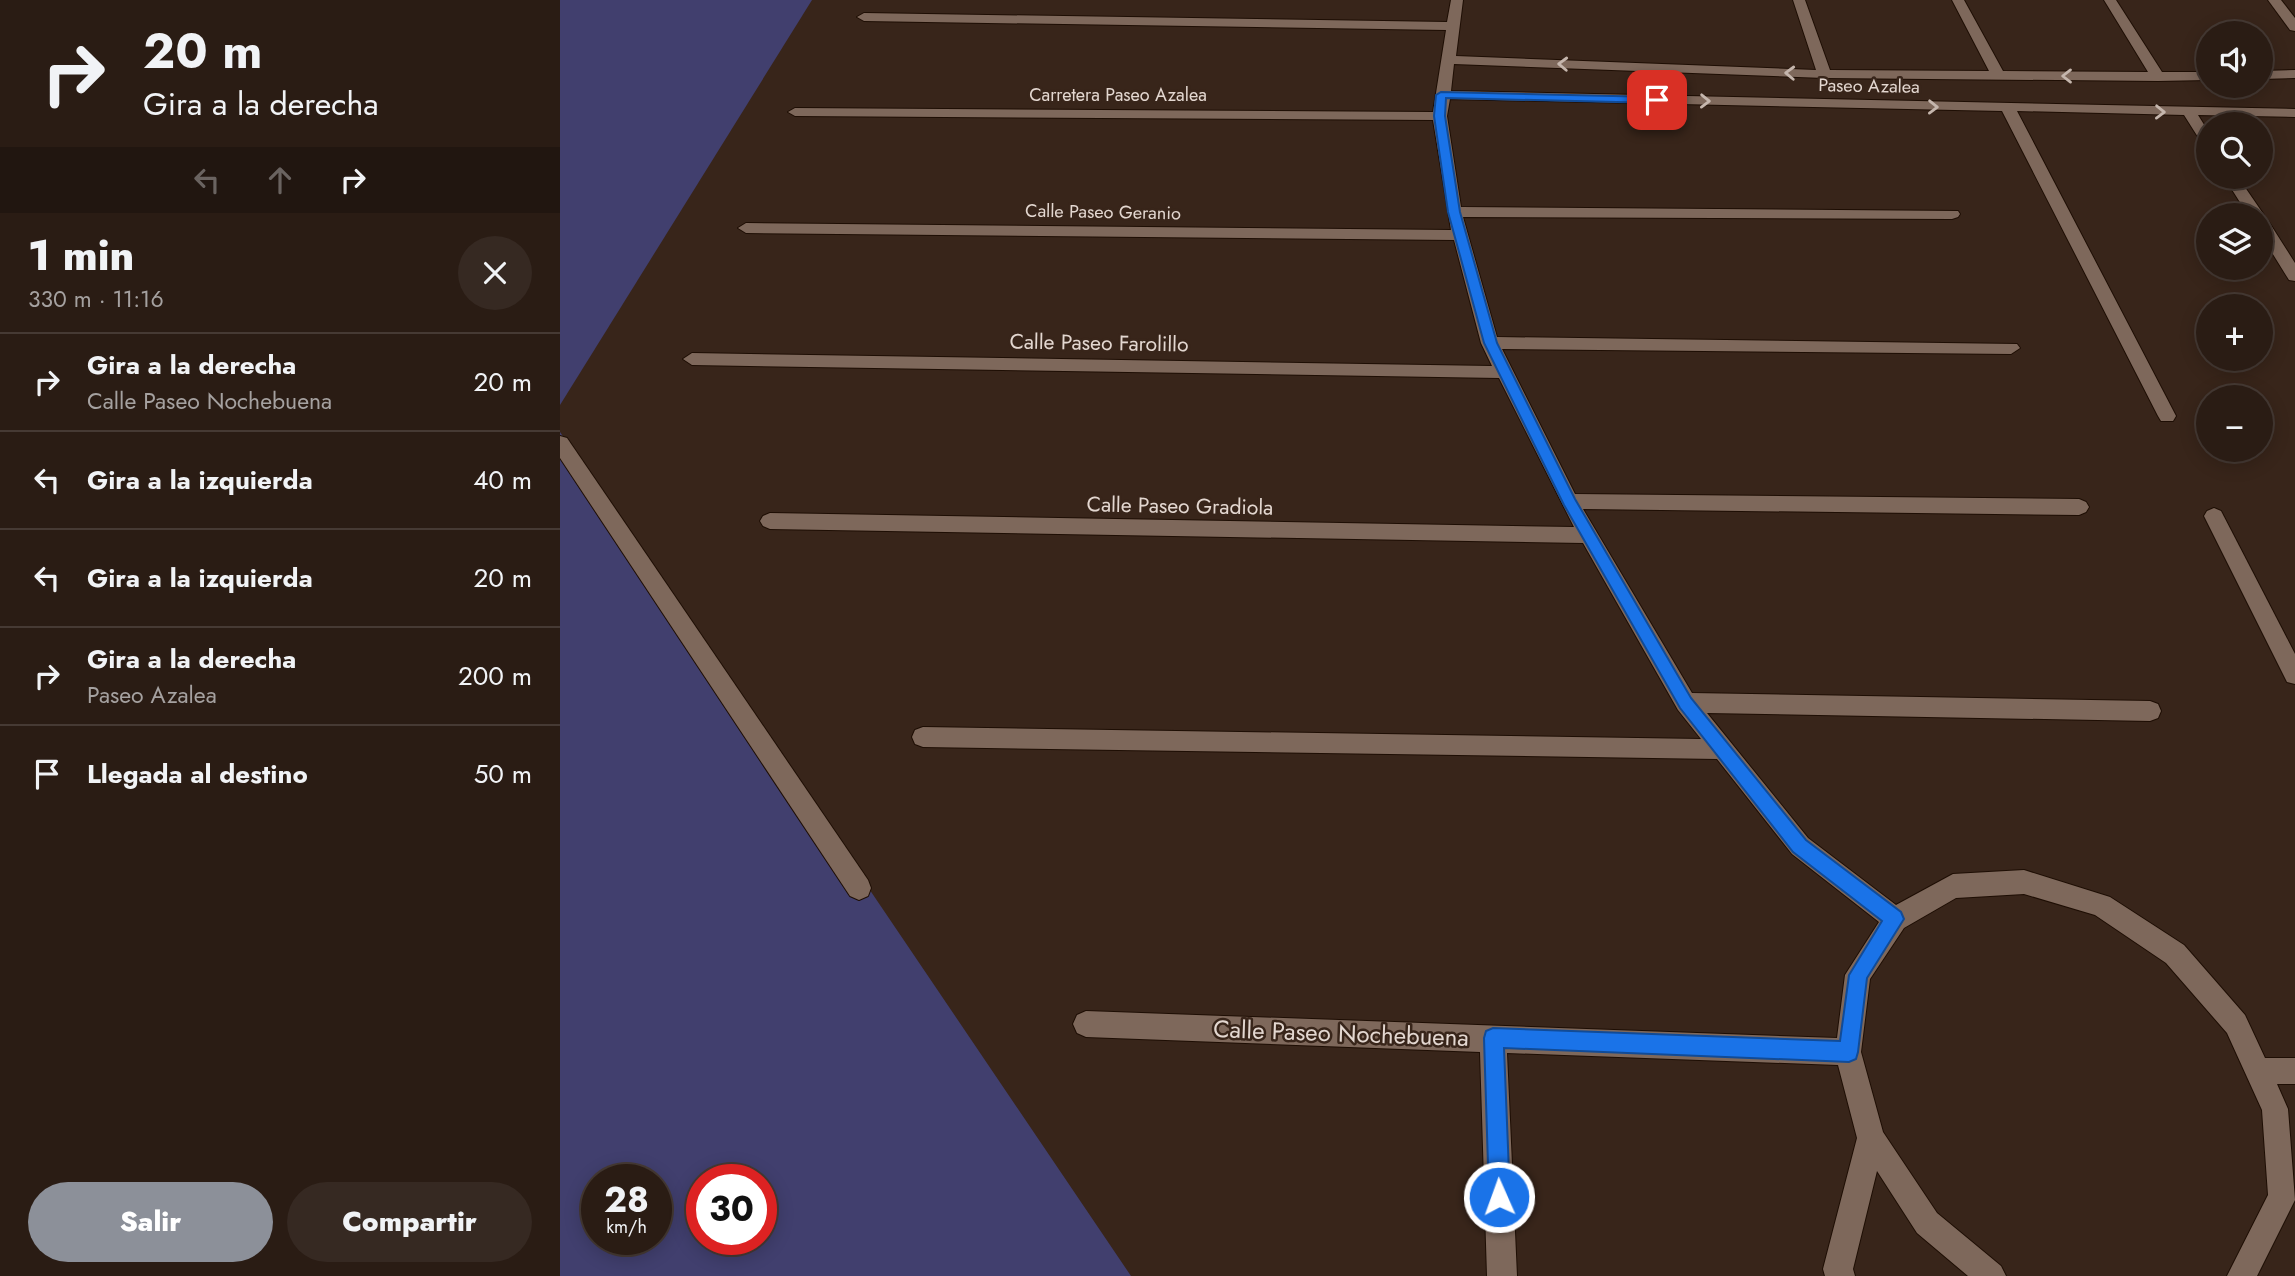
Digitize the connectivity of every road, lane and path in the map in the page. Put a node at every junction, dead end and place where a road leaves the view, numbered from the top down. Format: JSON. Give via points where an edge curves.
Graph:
{"nodes":[{"id":1,"x":1799,"y":0,"type":"edge"},
{"id":2,"x":1958,"y":0,"type":"edge"},
{"id":3,"x":2110,"y":0,"type":"edge"},
{"id":4,"x":2274,"y":0,"type":"edge"},
{"id":5,"x":1456,"y":12,"type":"edge"},
{"id":6,"x":864,"y":17,"type":"dead end"},
{"id":7,"x":2295,"y":27,"type":"edge"},
{"id":8,"x":1449,"y":60,"type":"junction"},
{"id":9,"x":1824,"y":74,"type":"junction"},
{"id":10,"x":1998,"y":75,"type":"junction"},
{"id":11,"x":2273,"y":75,"type":"edge"},
{"id":12,"x":2295,"y":75,"type":"edge"},
{"id":13,"x":2196,"y":76,"type":"edge"},
{"id":14,"x":2158,"y":77,"type":"junction"},
{"id":15,"x":1441,"y":95,"type":"junction"},
{"id":16,"x":2008,"y":108,"type":"junction"},
{"id":17,"x":795,"y":112,"type":"dead end"},
{"id":18,"x":2189,"y":112,"type":"junction"},
{"id":19,"x":2295,"y":113,"type":"edge"},
{"id":20,"x":1440,"y":116,"type":"junction"},
{"id":21,"x":2196,"y":123,"type":"edge"},
{"id":22,"x":1454,"y":212,"type":"junction"},
{"id":23,"x":1952,"y":214,"type":"dead end"},
{"id":24,"x":746,"y":228,"type":"dead end"},
{"id":25,"x":1460,"y":235,"type":"junction"},
{"id":26,"x":2273,"y":242,"type":"edge"},
{"id":27,"x":2295,"y":276,"type":"edge"},
{"id":28,"x":1490,"y":343,"type":"junction"},
{"id":29,"x":2011,"y":348,"type":"dead end"},
{"id":30,"x":692,"y":359,"type":"dead end"},
{"id":31,"x":1505,"y":372,"type":"junction"},
{"id":32,"x":2167,"y":416,"type":"dead end"},
{"id":33,"x":560,"y":443,"type":"edge"},
{"id":34,"x":1569,"y":501,"type":"junction"},
{"id":35,"x":2080,"y":507,"type":"dead end"},
{"id":36,"x":2214,"y":516,"type":"dead end"},
{"id":37,"x":770,"y":522,"type":"dead end"},
{"id":38,"x":1589,"y":535,"type":"junction"},
{"id":39,"x":2295,"y":675,"type":"edge"},
{"id":40,"x":1686,"y":703,"type":"junction"},
{"id":41,"x":2150,"y":711,"type":"dead end"},
{"id":42,"x":923,"y":737,"type":"dead end"},
{"id":43,"x":1722,"y":749,"type":"junction"},
{"id":44,"x":859,"y":888,"type":"dead end"},
{"id":45,"x":1895,"y":919,"type":"junction"},
{"id":46,"x":1086,"y":1024,"type":"dead end"},
{"id":47,"x":1493,"y":1038,"type":"junction"},
{"id":48,"x":1849,"y":1052,"type":"junction"},
{"id":49,"x":2258,"y":1071,"type":"junction"},
{"id":50,"x":2295,"y":1071,"type":"edge"},
{"id":51,"x":1871,"y":1138,"type":"junction"},
{"id":52,"x":1502,"y":1276,"type":"edge"},
{"id":53,"x":1840,"y":1276,"type":"edge"},
{"id":54,"x":1991,"y":1276,"type":"edge"},
{"id":55,"x":2242,"y":1276,"type":"edge"}],
"edges":[{"from":1,"to":9,"type":"street"},
{"from":2,"to":10,"type":"street"},
{"from":3,"to":14,"type":"street"},
{"from":4,"to":7,"type":"street"},
{"from":5,"to":6,"type":"street"},
{"from":5,"to":8,"type":"street"},
{"from":9,"to":8,"type":"street","name":"Paseo Azalea","one_way":true},
{"from":8,"to":15,"type":"street"},
{"from":9,"to":10,"type":"street","name":"Paseo Azalea"},
{"from":14,"to":10,"type":"street","name":"Paseo Azalea","one_way":true},
{"from":11,"to":12,"type":"street"},
{"from":13,"to":14,"type":"street","name":"Paseo Azalea"},
{"from":15,"to":16,"type":"street","name":"Paseo Azalea","one_way":true},
{"from":15,"to":20,"type":"street"},
{"from":16,"to":18,"type":"street","name":"Paseo Azalea","one_way":true},
{"from":16,"to":32,"type":"street"},
{"from":17,"to":20,"type":"street","name":"Carretera Paseo Azalea"},
{"from":18,"to":19,"type":"street","name":"Paseo Azalea"},
{"from":18,"to":21,"type":"street"},
{"from":20,"to":22,"type":"street"},
{"from":22,"to":23,"type":"street"},
{"from":22,"to":25,"type":"street"},
{"from":24,"to":25,"type":"street","name":"Calle Paseo Geranio"},
{"from":25,"to":28,"type":"street"},
{"from":26,"to":27,"type":"street"},
{"from":28,"to":29,"type":"street"},
{"from":28,"to":31,"type":"street"},
{"from":30,"to":31,"type":"street","name":"Calle Paseo Farolillo"},
{"from":31,"to":34,"type":"street"},
{"from":33,"to":44,"type":"street"},
{"from":34,"to":35,"type":"street"},
{"from":34,"to":38,"type":"street"},
{"from":36,"to":39,"type":"street"},
{"from":37,"to":38,"type":"street","name":"Calle Paseo Gradiola"},
{"from":38,"to":40,"type":"street"},
{"from":40,"to":41,"type":"street"},
{"from":40,"to":43,"type":"street"},
{"from":42,"to":43,"type":"street"},
{"from":43,"to":45,"type":"street","via":[[1800,846]]},
{"from":45,"to":48,"type":"street","via":[[1858,975]]},
{"from":45,"to":49,"type":"street","via":[[1952,887],[1964,886],[2024,882],[2101,905],[2175,954],[2236,1024]]},
{"from":46,"to":47,"type":"street","name":"Calle Paseo Nochebuena"},
{"from":47,"to":48,"type":"street","name":"Calle Paseo Nochebuena"},
{"from":47,"to":52,"type":"street"},
{"from":48,"to":51,"type":"street"},
{"from":49,"to":50,"type":"street"},
{"from":49,"to":55,"type":"street","via":[[2275,1109],[2281,1197]]},
{"from":51,"to":53,"type":"street"},
{"from":51,"to":54,"type":"street","via":[[1927,1223]]}]}
